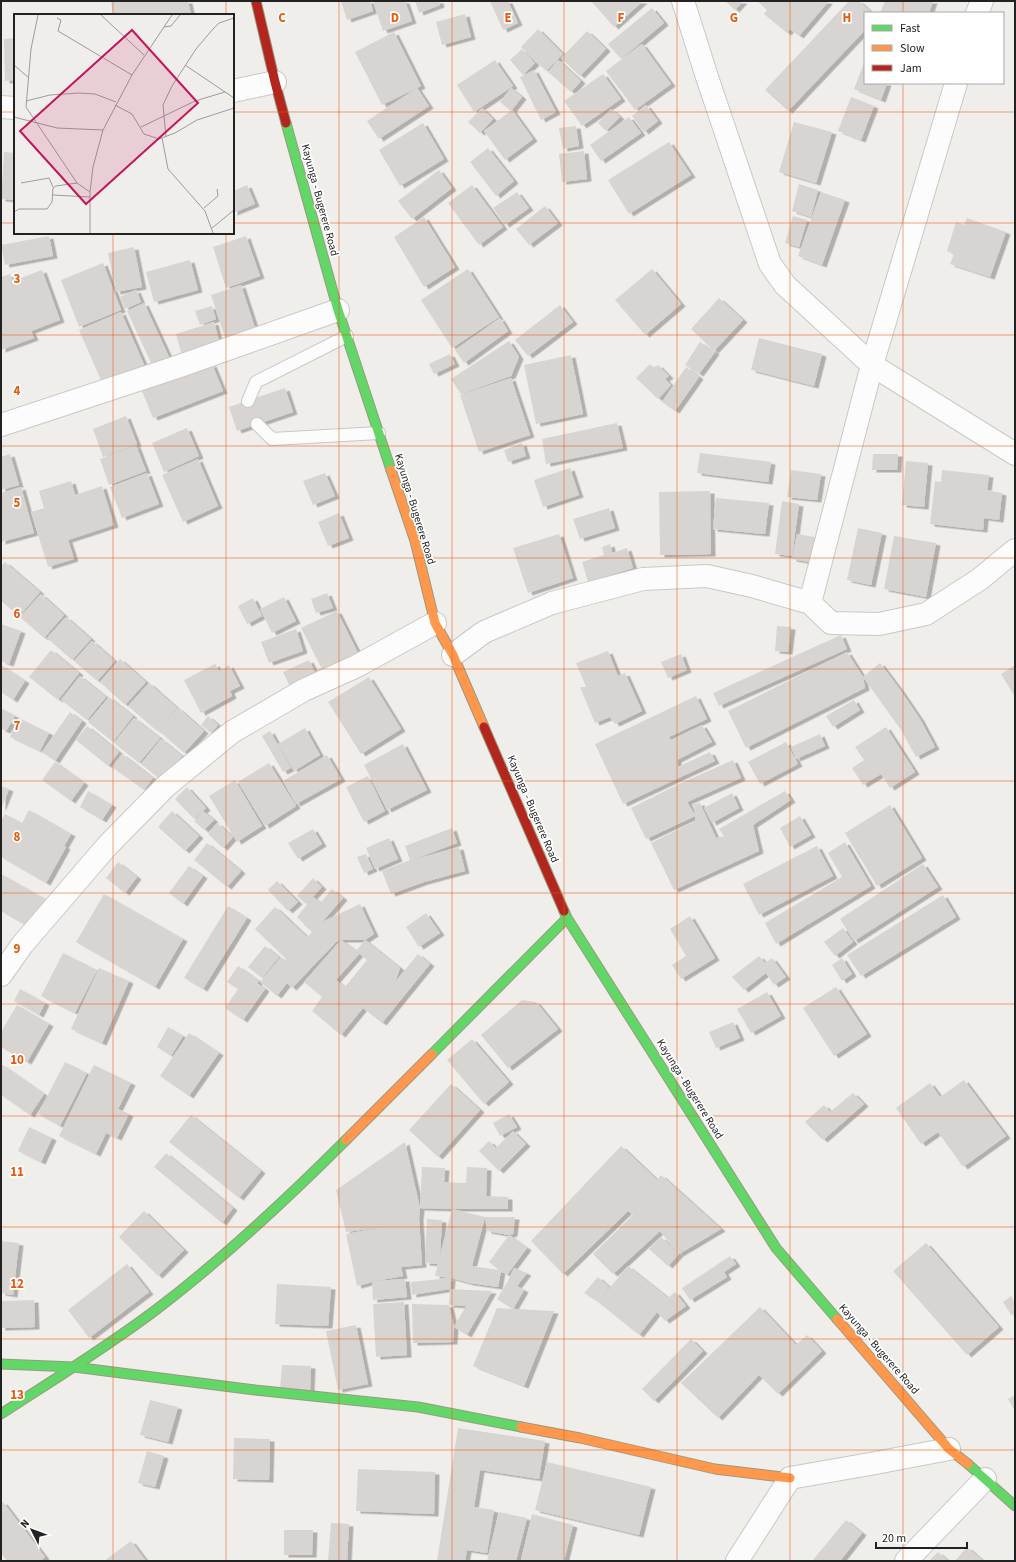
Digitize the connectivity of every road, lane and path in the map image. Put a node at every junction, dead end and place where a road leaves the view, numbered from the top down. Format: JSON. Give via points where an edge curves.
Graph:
{"nodes":[{"id":1,"x":256,"y":1,"type":"edge"},
{"id":2,"x":683,"y":1,"type":"edge"},
{"id":3,"x":982,"y":1,"type":"edge"},
{"id":4,"x":977,"y":12,"type":"edge"},
{"id":5,"x":275,"y":82,"type":"junction"},
{"id":6,"x":956,"y":84,"type":"edge"},
{"id":7,"x":234,"y":91,"type":"edge"},
{"id":8,"x":1,"y":107,"type":"edge"},
{"id":9,"x":14,"y":108,"type":"edge"},
{"id":10,"x":338,"y":310,"type":"junction"},
{"id":11,"x":347,"y":336,"type":"junction"},
{"id":12,"x":872,"y":365,"type":"junction"},
{"id":13,"x":248,"y":401,"type":"dead end"},
{"id":14,"x":257,"y":424,"type":"dead end"},
{"id":15,"x":1,"y":425,"type":"edge"},
{"id":16,"x":379,"y":433,"type":"junction"},
{"id":17,"x":1015,"y":454,"type":"edge"},
{"id":18,"x":1015,"y":550,"type":"edge"},
{"id":19,"x":810,"y":603,"type":"junction"},
{"id":20,"x":435,"y":623,"type":"junction"},
{"id":21,"x":453,"y":655,"type":"junction"},
{"id":22,"x":567,"y":918,"type":"junction"},
{"id":23,"x":1,"y":975,"type":"edge"},
{"id":24,"x":1,"y":1364,"type":"edge"},
{"id":25,"x":74,"y":1367,"type":"junction"},
{"id":26,"x":1,"y":1414,"type":"edge"},
{"id":27,"x":949,"y":1449,"type":"junction"},
{"id":28,"x":790,"y":1478,"type":"junction"},
{"id":29,"x":986,"y":1479,"type":"junction"},
{"id":30,"x":1015,"y":1506,"type":"edge"},
{"id":31,"x":737,"y":1561,"type":"edge"},
{"id":32,"x":906,"y":1561,"type":"edge"}],
"edges":[{"from":1,"to":5,"type":"main road","name":"Kayunga - Bugerere Road"},
{"from":2,"to":12,"type":"street","via":[[706,77],[770,264],[786,285]]},
{"from":3,"to":4,"type":"street"},
{"from":5,"to":7,"type":"street"},
{"from":5,"to":10,"type":"main road","name":"Kayunga - Bugerere Road"},
{"from":6,"to":12,"type":"street"},
{"from":8,"to":9,"type":"street"},
{"from":10,"to":11,"type":"main road","name":"Kayunga - Bugerere Road"},
{"from":10,"to":15,"type":"street"},
{"from":11,"to":13,"type":"lane","via":[[256,382]]},
{"from":11,"to":16,"type":"main road","name":"Kayunga - Bugerere Road"},
{"from":12,"to":17,"type":"street"},
{"from":12,"to":19,"type":"street"},
{"from":14,"to":16,"type":"lane","via":[[272,439]]},
{"from":16,"to":20,"type":"main road","name":"Kayunga - Bugerere Road","via":[[414,541]]},
{"from":18,"to":19,"type":"street","via":[[980,579],[926,614],[879,624],[831,623]]},
{"from":19,"to":21,"type":"street","via":[[707,576],[643,579],[552,603],[484,632]]},
{"from":20,"to":21,"type":"main road","name":"Kayunga - Bugerere Road"},
{"from":20,"to":23,"type":"street","via":[[357,666],[304,690],[232,732],[166,786],[108,845],[27,939]]},
{"from":21,"to":22,"type":"main road","name":"Kayunga - Bugerere Road"},
{"from":22,"to":25,"type":"main road","via":[[295,1191],[228,1252],[156,1310]]},
{"from":22,"to":27,"type":"main road","name":"Kayunga - Bugerere Road","via":[[776,1248]]},
{"from":24,"to":25,"type":"main road"},
{"from":25,"to":26,"type":"main road"},
{"from":25,"to":28,"type":"main road","via":[[418,1407],[580,1438],[715,1469]]},
{"from":27,"to":28,"type":"street"},
{"from":27,"to":29,"type":"main road","name":"Kayunga - Bugerere Road"},
{"from":28,"to":31,"type":"street"},
{"from":29,"to":30,"type":"main road","name":"Kayunga - Bugerere Road"},
{"from":29,"to":32,"type":"street"}]}
